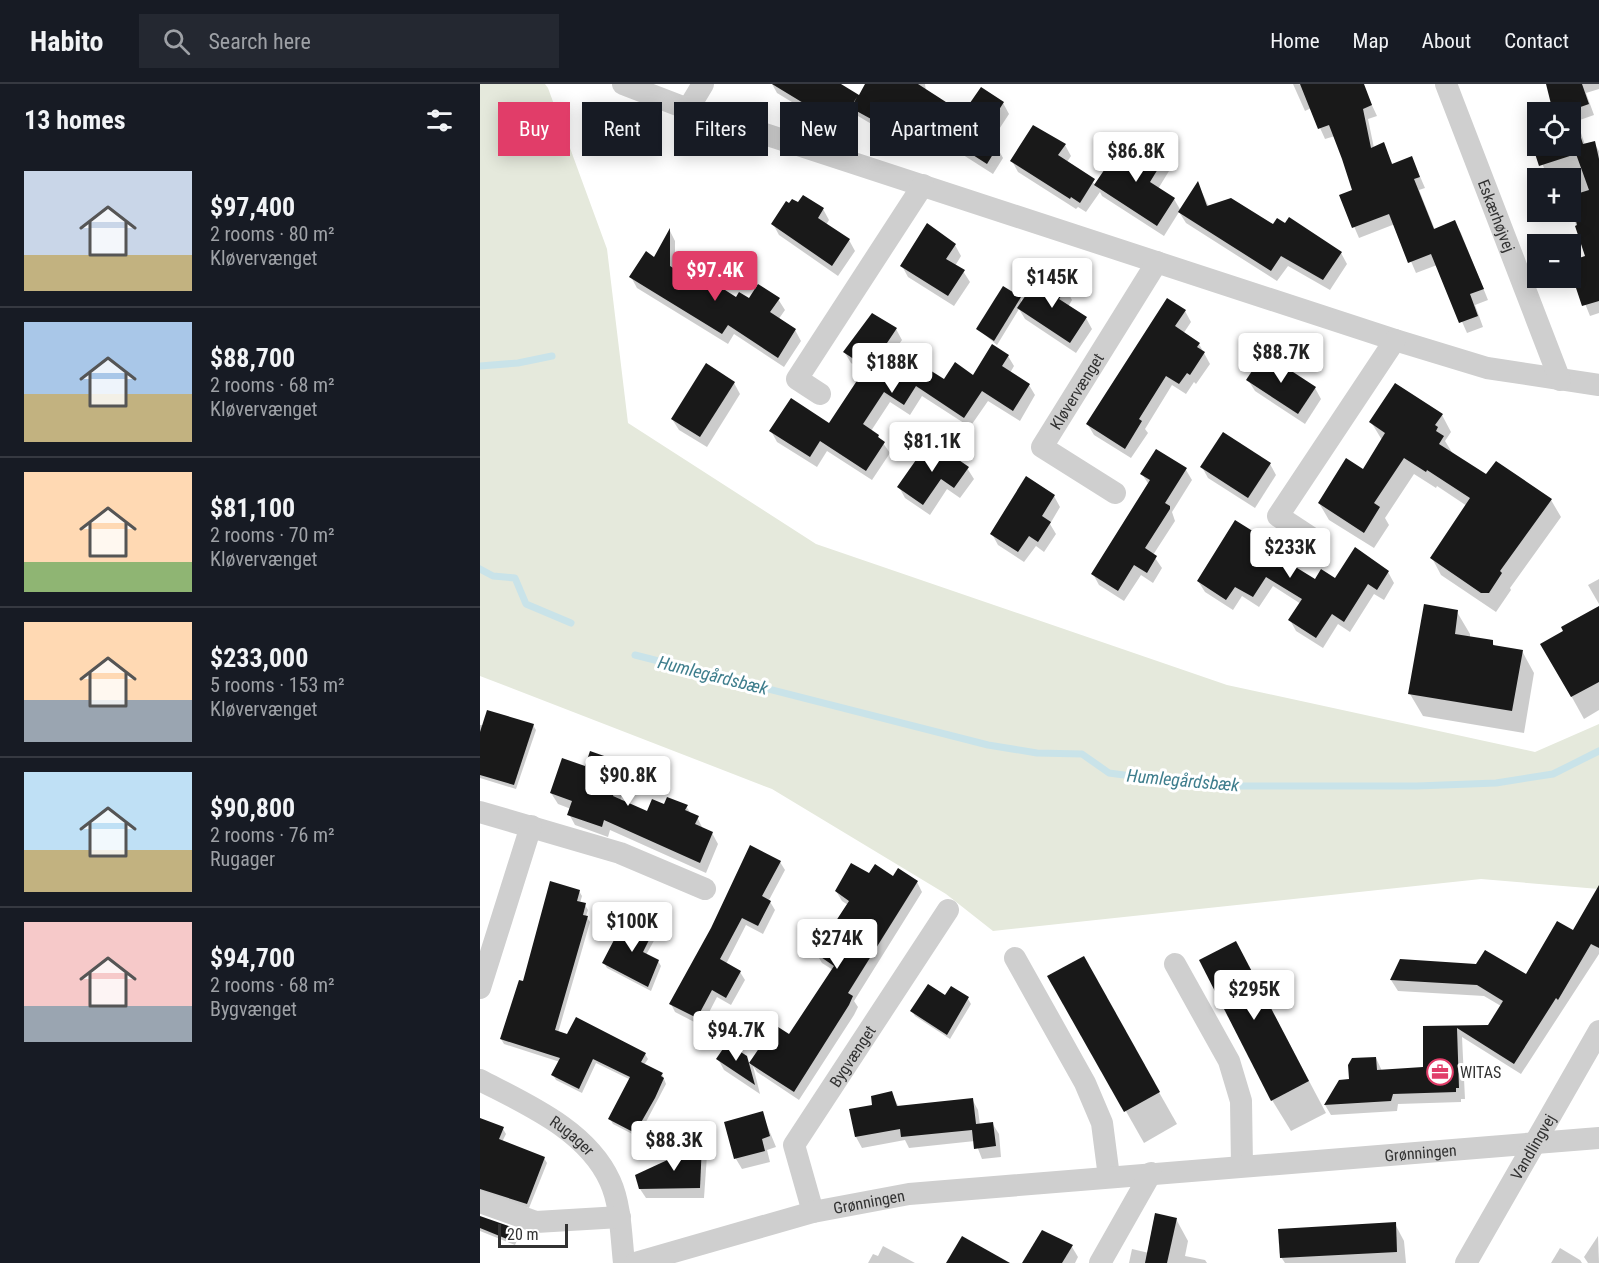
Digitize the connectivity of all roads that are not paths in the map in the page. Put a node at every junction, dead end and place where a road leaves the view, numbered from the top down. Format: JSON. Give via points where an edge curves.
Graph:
{"nodes":[{"id":1,"x":622,"y":84,"type":"edge"},
{"id":2,"x":703,"y":84,"type":"edge"},
{"id":3,"x":1446,"y":84,"type":"edge"},
{"id":4,"x":692,"y":102,"type":"edge"},
{"id":5,"x":674,"y":104,"type":"edge"},
{"id":6,"x":768,"y":135,"type":"edge"},
{"id":7,"x":922,"y":185,"type":"junction"},
{"id":8,"x":1157,"y":262,"type":"junction"},
{"id":9,"x":1395,"y":340,"type":"junction"},
{"id":10,"x":1560,"y":380,"type":"junction"},
{"id":11,"x":1599,"y":385,"type":"edge"},
{"id":12,"x":820,"y":394,"type":"dead end"},
{"id":13,"x":1115,"y":493,"type":"dead end"},
{"id":14,"x":1316,"y":541,"type":"dead end"},
{"id":15,"x":480,"y":812,"type":"edge"},
{"id":16,"x":531,"y":826,"type":"junction"},
{"id":17,"x":705,"y":888,"type":"dead end"},
{"id":18,"x":948,"y":910,"type":"dead end"},
{"id":19,"x":1015,"y":958,"type":"dead end"},
{"id":20,"x":1175,"y":964,"type":"dead end"},
{"id":21,"x":480,"y":988,"type":"edge"},
{"id":22,"x":1599,"y":1031,"type":"edge"},
{"id":23,"x":480,"y":1080,"type":"edge"},
{"id":24,"x":1599,"y":1138,"type":"edge"},
{"id":25,"x":1533,"y":1142,"type":"junction"},
{"id":26,"x":1242,"y":1166,"type":"junction"},
{"id":27,"x":1151,"y":1173,"type":"junction"},
{"id":28,"x":1109,"y":1177,"type":"junction"},
{"id":29,"x":480,"y":1202,"type":"edge"},
{"id":30,"x":813,"y":1212,"type":"junction"},
{"id":31,"x":620,"y":1217,"type":"junction"},
{"id":32,"x":624,"y":1263,"type":"edge"},
{"id":33,"x":635,"y":1263,"type":"edge"},
{"id":34,"x":1100,"y":1263,"type":"edge"},
{"id":35,"x":1466,"y":1263,"type":"edge"}],
"edges":[{"from":1,"to":5,"type":"street"},
{"from":2,"to":4,"type":"street"},
{"from":3,"to":10,"type":"street","name":"Eskærhøjvej"},
{"from":6,"to":7,"type":"street"},
{"from":7,"to":8,"type":"street"},
{"from":7,"to":12,"type":"street","via":[[796,379]]},
{"from":8,"to":9,"type":"street"},
{"from":8,"to":13,"type":"street","name":"Kløvervænget","via":[[1042,447]]},
{"from":9,"to":10,"type":"street","via":[[1487,368]]},
{"from":9,"to":14,"type":"street","via":[[1278,516]]},
{"from":10,"to":11,"type":"street"},
{"from":15,"to":16,"type":"street"},
{"from":16,"to":17,"type":"street","via":[[620,853]]},
{"from":16,"to":21,"type":"street"},
{"from":18,"to":30,"type":"street","name":"Bygvænget","via":[[794,1145]]},
{"from":19,"to":28,"type":"street","via":[[1085,1083],[1102,1123]]},
{"from":20,"to":26,"type":"street","via":[[1229,1061],[1241,1101]]},
{"from":22,"to":25,"type":"street","name":"Vandlingvej"},
{"from":23,"to":31,"type":"street","name":"Rugager","via":[[545,1114],[581,1141],[610,1180]]},
{"from":24,"to":25,"type":"street","name":"Grønningen"},
{"from":25,"to":26,"type":"street","name":"Grønningen"},
{"from":25,"to":35,"type":"street","name":"Vandlingvej"},
{"from":26,"to":27,"type":"street","name":"Grønningen"},
{"from":27,"to":28,"type":"street","name":"Grønningen"},
{"from":27,"to":34,"type":"street"},
{"from":28,"to":30,"type":"street","name":"Grønningen","via":[[909,1194]]},
{"from":29,"to":31,"type":"street","via":[[536,1222]]},
{"from":30,"to":33,"type":"street","name":"Grønningen"},
{"from":31,"to":32,"type":"street","name":"Rugager"}]}
